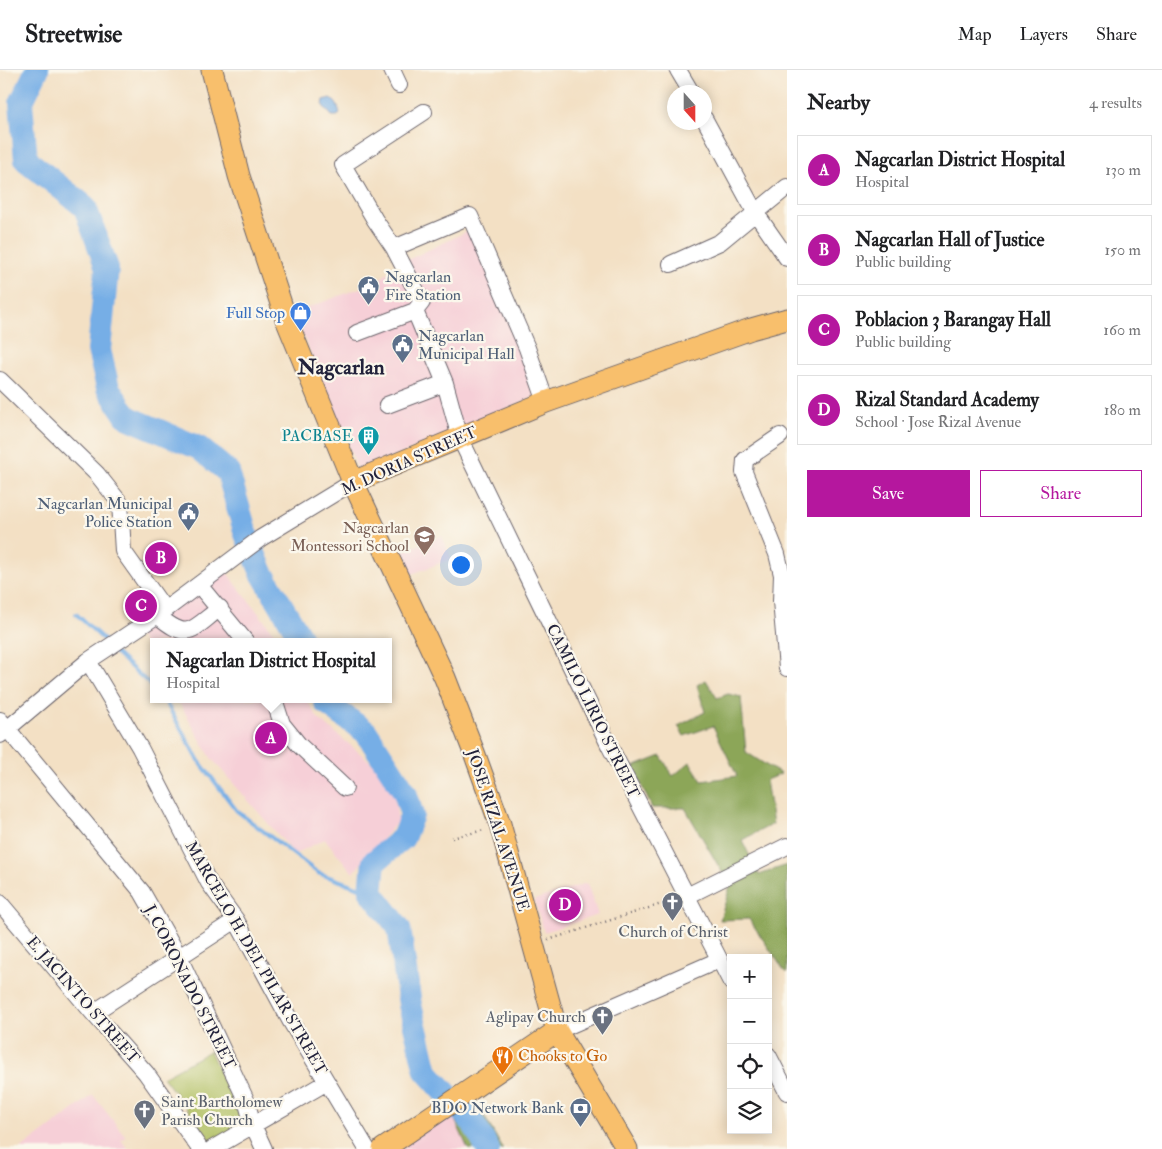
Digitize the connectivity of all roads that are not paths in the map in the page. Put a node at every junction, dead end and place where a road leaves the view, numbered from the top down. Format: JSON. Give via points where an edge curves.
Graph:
{"nodes":[{"id":1,"x":212,"y":70,"type":"edge"},
{"id":2,"x":392,"y":70,"type":"edge"},
{"id":3,"x":678,"y":70,"type":"edge"},
{"id":4,"x":399,"y":85,"type":"dead end"},
{"id":5,"x":686,"y":85,"type":"edge"},
{"id":6,"x":424,"y":112,"type":"dead end"},
{"id":7,"x":711,"y":130,"type":"edge"},
{"id":8,"x":787,"y":187,"type":"edge"},
{"id":9,"x":755,"y":212,"type":"junction"},
{"id":10,"x":394,"y":248,"type":"junction"},
{"id":11,"x":787,"y":258,"type":"edge"},
{"id":12,"x":671,"y":264,"type":"dead end"},
{"id":13,"x":415,"y":311,"type":"junction"},
{"id":14,"x":787,"y":319,"type":"edge"},
{"id":15,"x":357,"y":333,"type":"dead end"},
{"id":16,"x":0,"y":380,"type":"edge"},
{"id":17,"x":445,"y":383,"type":"junction"},
{"id":18,"x":546,"y":402,"type":"junction"},
{"id":19,"x":387,"y":405,"type":"dead end"},
{"id":20,"x":780,"y":436,"type":"dead end"},
{"id":21,"x":460,"y":438,"type":"junction"},
{"id":22,"x":353,"y":482,"type":"junction"},
{"id":23,"x":199,"y":585,"type":"junction"},
{"id":24,"x":220,"y":608,"type":"junction"},
{"id":25,"x":161,"y":612,"type":"junction"},
{"id":26,"x":243,"y":638,"type":"edge"},
{"id":27,"x":88,"y":662,"type":"junction"},
{"id":28,"x":787,"y":668,"type":"edge"},
{"id":29,"x":275,"y":703,"type":"edge"},
{"id":30,"x":3,"y":728,"type":"edge"},
{"id":31,"x":345,"y":788,"type":"dead end"},
{"id":32,"x":787,"y":846,"type":"edge"},
{"id":33,"x":687,"y":896,"type":"junction"},
{"id":34,"x":0,"y":903,"type":"edge"},
{"id":35,"x":236,"y":920,"type":"junction"},
{"id":36,"x":179,"y":957,"type":"junction"},
{"id":37,"x":719,"y":960,"type":"junction"},
{"id":38,"x":727,"y":975,"type":"edge"},
{"id":39,"x":93,"y":1014,"type":"junction"},
{"id":40,"x":557,"y":1031,"type":"junction"},
{"id":41,"x":772,"y":1063,"type":"edge"},
{"id":42,"x":327,"y":1082,"type":"junction"},
{"id":43,"x":787,"y":1092,"type":"edge"},
{"id":44,"x":253,"y":1125,"type":"junction"},
{"id":45,"x":200,"y":1149,"type":"edge"},
{"id":46,"x":212,"y":1149,"type":"edge"},
{"id":47,"x":264,"y":1149,"type":"edge"},
{"id":48,"x":367,"y":1149,"type":"edge"},
{"id":49,"x":383,"y":1149,"type":"edge"},
{"id":50,"x":626,"y":1149,"type":"edge"}],
"edges":[{"from":1,"to":22,"type":"main road","name":"JOSE RIZAL AVENUE","via":[[239,176],[286,319]]},
{"from":2,"to":4,"type":"street"},
{"from":3,"to":5,"type":"street"},
{"from":6,"to":10,"type":"street","via":[[343,164]]},
{"from":7,"to":9,"type":"street"},
{"from":8,"to":9,"type":"street"},
{"from":9,"to":11,"type":"street"},
{"from":9,"to":12,"type":"street","via":[[720,242]]},
{"from":10,"to":13,"type":"street","via":[[422,302]]},
{"from":10,"to":18,"type":"street","via":[[470,216],[527,348]]},
{"from":13,"to":15,"type":"street"},
{"from":13,"to":17,"type":"street","name":"CAMILO LIRIO STREET"},
{"from":14,"to":18,"type":"main road","name":"M. DORIA STREET"},
{"from":16,"to":25,"type":"street","via":[[97,474],[120,503],[124,551]]},
{"from":17,"to":19,"type":"street"},
{"from":17,"to":21,"type":"street","name":"CAMILO LIRIO STREET"},
{"from":18,"to":21,"type":"main road","name":"M. DORIA STREET"},
{"from":20,"to":28,"type":"street","via":[[745,460],[744,472],[777,554],[782,575]]},
{"from":21,"to":22,"type":"main road","name":"M. DORIA STREET"},
{"from":21,"to":33,"type":"street","name":"CAMILO LIRIO STREET","via":[[610,747]]},
{"from":22,"to":23,"type":"street","name":"M. DORIA STREET","via":[[261,538]]},
{"from":22,"to":40,"type":"main road","name":"JOSE RIZAL AVENUE","via":[[444,678],[475,755],[500,824]]},
{"from":23,"to":24,"type":"street"},
{"from":23,"to":25,"type":"street","name":"M. DORIA STREET"},
{"from":24,"to":25,"type":"street","via":[[186,631],[171,627]]},
{"from":24,"to":26,"type":"street"},
{"from":25,"to":27,"type":"street","name":"M. DORIA STREET"},
{"from":27,"to":30,"type":"street","name":"M. DORIA STREET"},
{"from":27,"to":35,"type":"street","name":"MARCELO H. DEL PILAR STREET","via":[[140,748],[209,883]]},
{"from":29,"to":31,"type":"street","via":[[282,724]]},
{"from":30,"to":36,"type":"street","name":"J. CORONADO STREET","via":[[142,892]]},
{"from":32,"to":33,"type":"street"},
{"from":33,"to":37,"type":"street","name":"CAMILO LIRIO STREET"},
{"from":34,"to":39,"type":"street","name":"E. JACINTO STREET"},
{"from":35,"to":36,"type":"street"},
{"from":35,"to":42,"type":"street","name":"MARCELO H. DEL PILAR STREET"},
{"from":36,"to":39,"type":"street"},
{"from":36,"to":44,"type":"street","name":"J. CORONADO STREET","via":[[246,1100]]},
{"from":37,"to":38,"type":"street","name":"CAMILO LIRIO STREET"},
{"from":37,"to":40,"type":"street"},
{"from":39,"to":45,"type":"street","name":"E. JACINTO STREET","via":[[146,1073]]},
{"from":40,"to":49,"type":"main road"},
{"from":40,"to":50,"type":"main road","name":"JOSE RIZAL AVENUE"},
{"from":41,"to":43,"type":"street"},
{"from":42,"to":44,"type":"street"},
{"from":42,"to":48,"type":"street","name":"MARCELO H. DEL PILAR STREET"},
{"from":44,"to":46,"type":"street"},
{"from":44,"to":47,"type":"street","name":"J. CORONADO STREET"}]}
